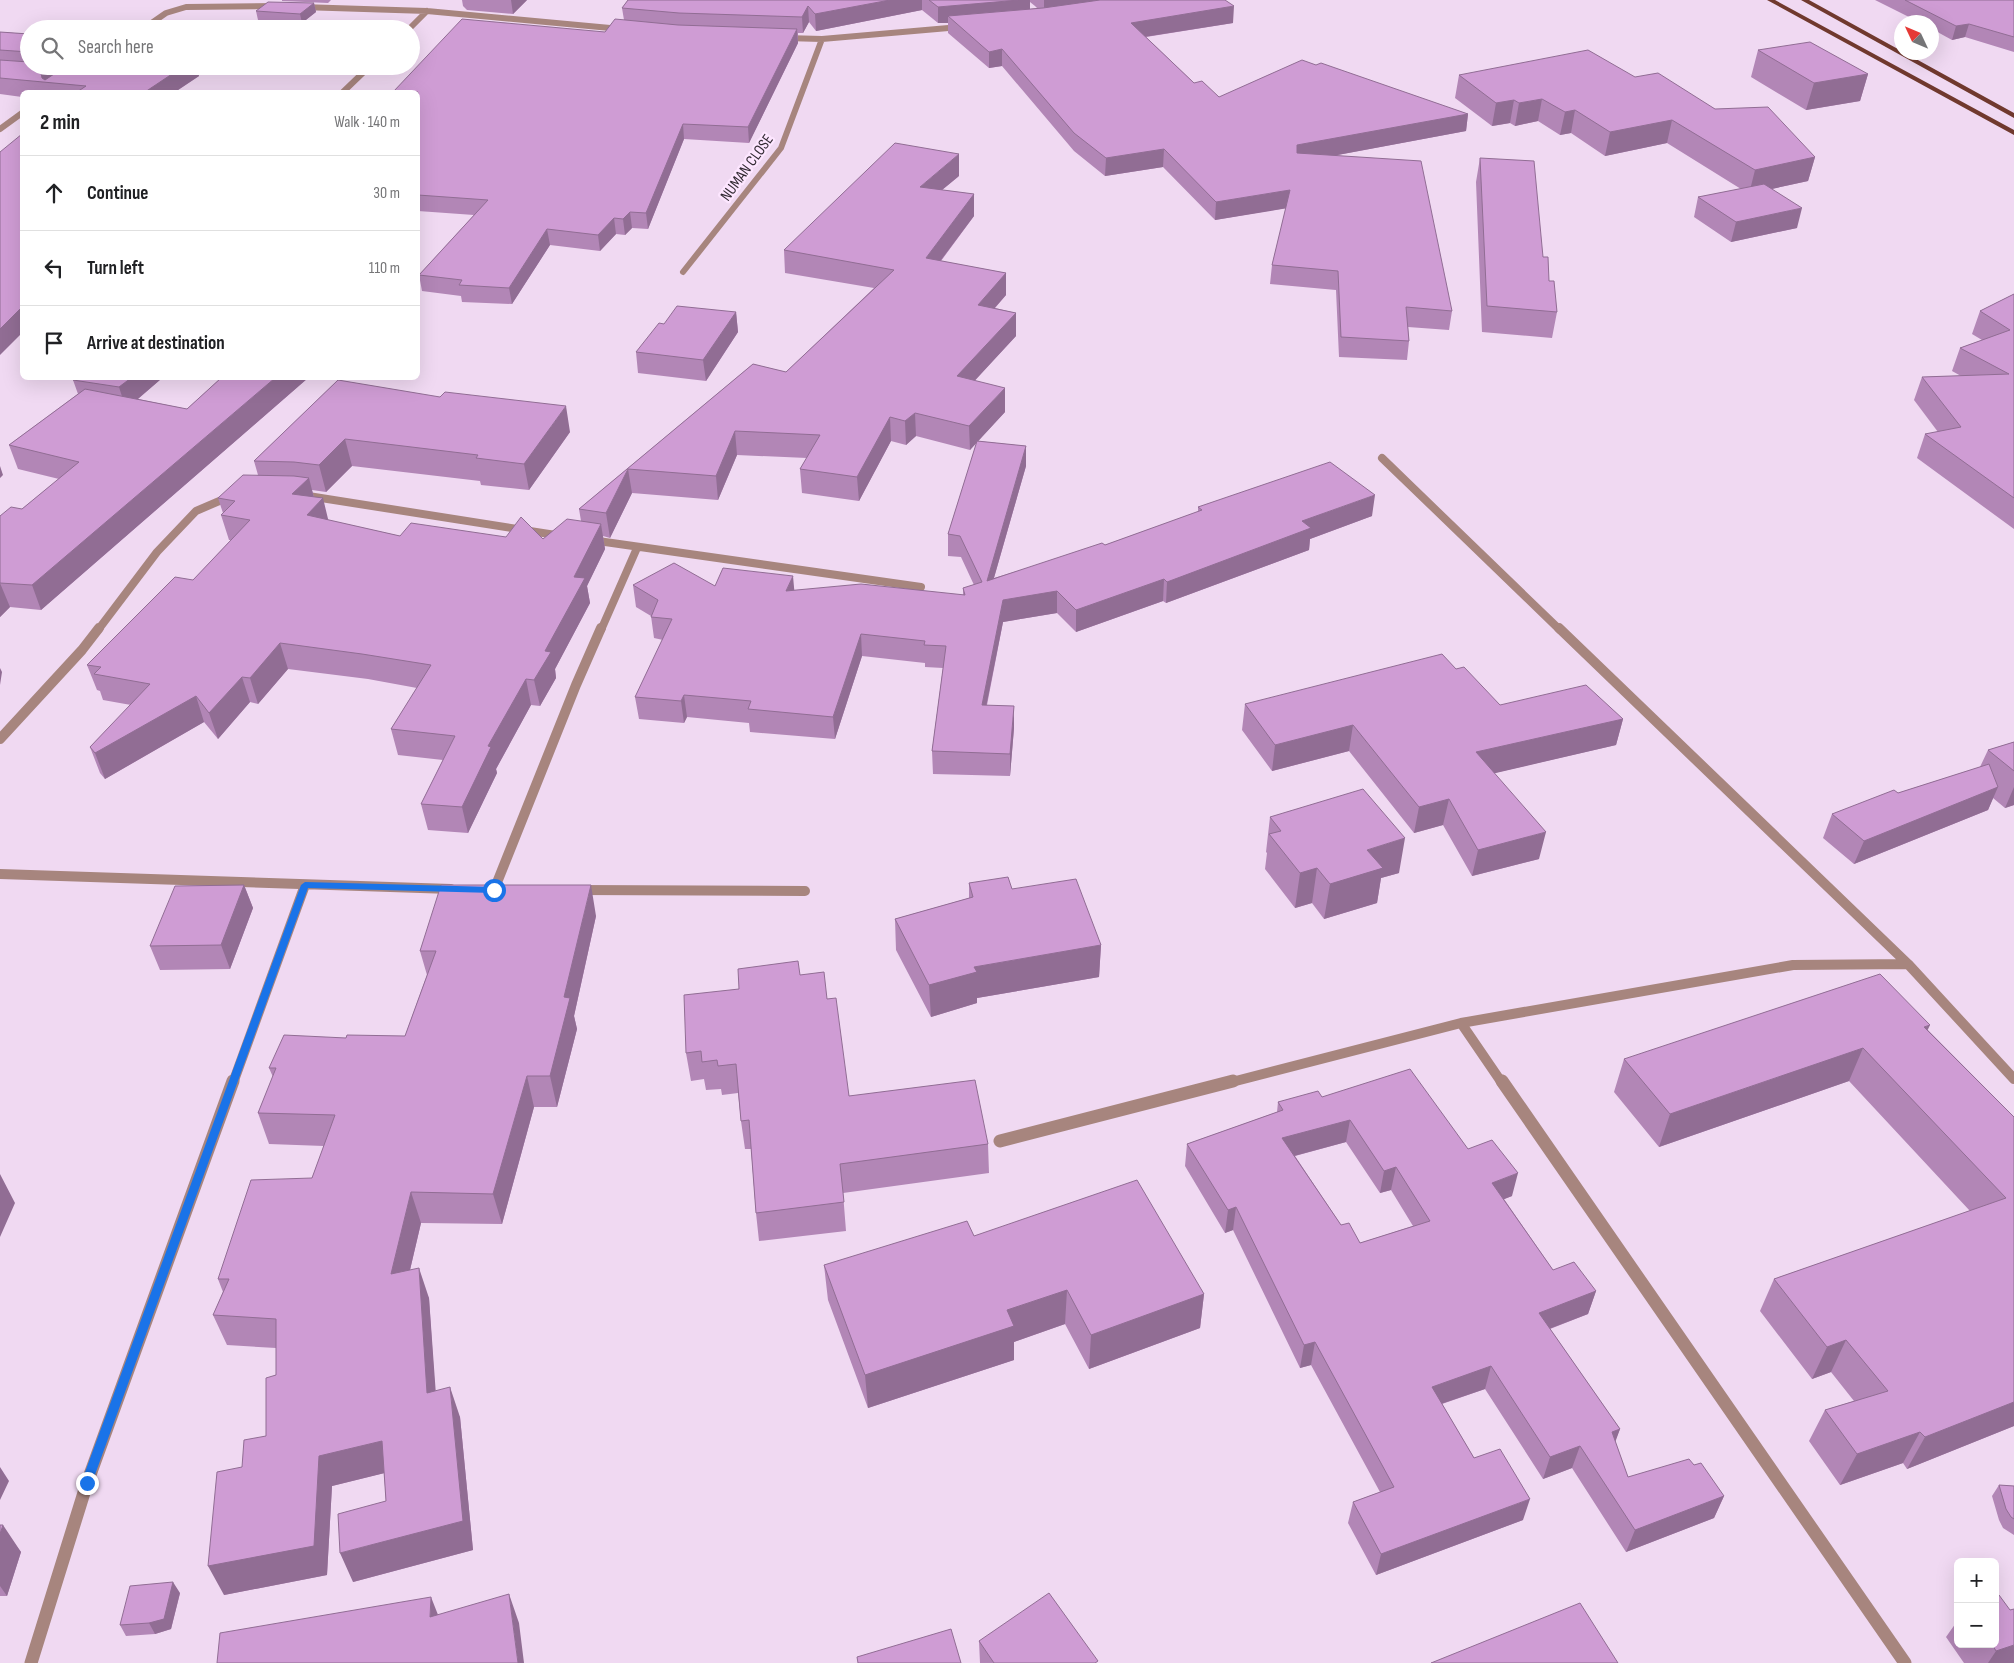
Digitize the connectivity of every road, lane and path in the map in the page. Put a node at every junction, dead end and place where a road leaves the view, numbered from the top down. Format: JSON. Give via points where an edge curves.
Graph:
{"nodes":[{"id":1,"x":193,"y":0,"type":"edge"},
{"id":2,"x":1770,"y":0,"type":"edge"},
{"id":3,"x":1804,"y":0,"type":"edge"},
{"id":4,"x":281,"y":6,"type":"edge"},
{"id":5,"x":290,"y":6,"type":"edge"},
{"id":6,"x":186,"y":7,"type":"junction"},
{"id":7,"x":427,"y":11,"type":"junction"},
{"id":8,"x":156,"y":20,"type":"edge"},
{"id":9,"x":418,"y":20,"type":"edge"},
{"id":10,"x":966,"y":26,"type":"edge"},
{"id":11,"x":632,"y":30,"type":"edge"},
{"id":12,"x":776,"y":38,"type":"edge"},
{"id":13,"x":822,"y":39,"type":"junction"},
{"id":14,"x":361,"y":75,"type":"edge"},
{"id":15,"x":345,"y":90,"type":"edge"},
{"id":16,"x":20,"y":114,"type":"edge"},
{"id":17,"x":2014,"y":116,"type":"edge"},
{"id":18,"x":0,"y":129,"type":"edge"},
{"id":19,"x":2014,"y":133,"type":"edge"},
{"id":20,"x":683,"y":272,"type":"dead end"},
{"id":21,"x":1382,"y":458,"type":"dead end"},
{"id":22,"x":236,"y":493,"type":"edge"},
{"id":23,"x":292,"y":494,"type":"edge"},
{"id":24,"x":570,"y":537,"type":"edge"},
{"id":25,"x":580,"y":539,"type":"edge"},
{"id":26,"x":637,"y":548,"type":"junction"},
{"id":27,"x":921,"y":587,"type":"dead end"},
{"id":28,"x":0,"y":739,"type":"edge"},
{"id":29,"x":0,"y":874,"type":"edge"},
{"id":30,"x":305,"y":885,"type":"junction"},
{"id":31,"x":464,"y":889,"type":"edge"},
{"id":32,"x":494,"y":890,"type":"edge"},
{"id":33,"x":562,"y":890,"type":"edge"},
{"id":34,"x":805,"y":891,"type":"dead end"},
{"id":35,"x":1908,"y":964,"type":"junction"},
{"id":36,"x":1462,"y":1022,"type":"junction"},
{"id":37,"x":2014,"y":1079,"type":"edge"},
{"id":38,"x":1000,"y":1141,"type":"dead end"},
{"id":39,"x":31,"y":1663,"type":"edge"},
{"id":40,"x":1905,"y":1663,"type":"edge"}],
"edges":[{"from":1,"to":6,"type":"street"},
{"from":2,"to":19,"type":"main road"},
{"from":3,"to":17,"type":"main road"},
{"from":4,"to":6,"type":"street"},
{"from":5,"to":7,"type":"street"},
{"from":6,"to":8,"type":"street"},
{"from":7,"to":9,"type":"street"},
{"from":7,"to":11,"type":"street"},
{"from":10,"to":13,"type":"street"},
{"from":12,"to":13,"type":"street"},
{"from":13,"to":20,"type":"street","name":"NUMAN CLOSE","via":[[781,148]]},
{"from":14,"to":15,"type":"street"},
{"from":16,"to":18,"type":"street"},
{"from":21,"to":35,"type":"street"},
{"from":22,"to":28,"type":"street","via":[[196,511],[157,552],[82,650]]},
{"from":23,"to":24,"type":"street"},
{"from":25,"to":26,"type":"street"},
{"from":26,"to":27,"type":"street"},
{"from":26,"to":32,"type":"street","via":[[576,685]]},
{"from":29,"to":30,"type":"street"},
{"from":30,"to":31,"type":"street"},
{"from":30,"to":39,"type":"street","via":[[87,1483]]},
{"from":33,"to":34,"type":"street"},
{"from":35,"to":36,"type":"street","via":[[1793,965]]},
{"from":35,"to":37,"type":"street"},
{"from":36,"to":38,"type":"street"},
{"from":36,"to":40,"type":"street"}]}
